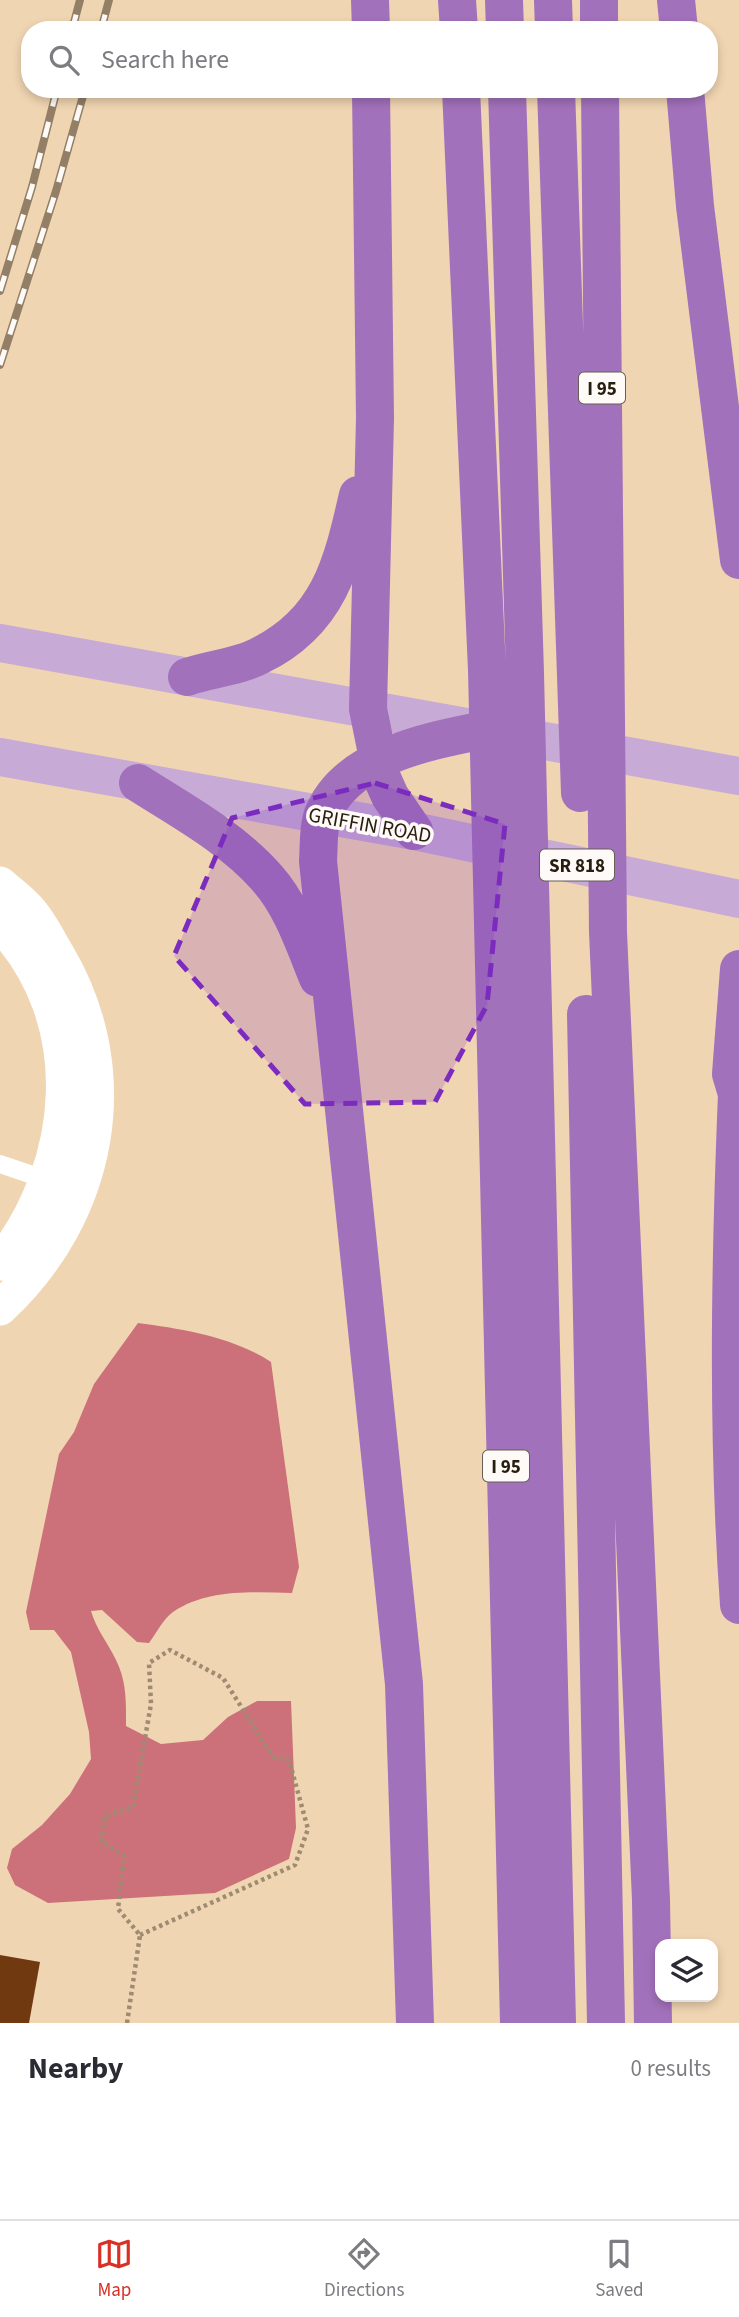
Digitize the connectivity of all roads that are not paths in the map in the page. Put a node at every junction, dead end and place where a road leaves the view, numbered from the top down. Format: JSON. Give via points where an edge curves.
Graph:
{"nodes":[{"id":1,"x":370,"y":0,"type":"edge"},
{"id":2,"x":457,"y":0,"type":"edge"},
{"id":3,"x":504,"y":0,"type":"edge"},
{"id":4,"x":553,"y":0,"type":"edge"},
{"id":5,"x":599,"y":0,"type":"edge"},
{"id":6,"x":676,"y":0,"type":"edge"},
{"id":7,"x":371,"y":21,"type":"edge"},
{"id":8,"x":458,"y":21,"type":"edge"},
{"id":9,"x":505,"y":21,"type":"edge"},
{"id":10,"x":554,"y":21,"type":"edge"},
{"id":11,"x":599,"y":21,"type":"edge"},
{"id":12,"x":678,"y":21,"type":"edge"},
{"id":13,"x":372,"y":98,"type":"edge"},
{"id":14,"x":461,"y":98,"type":"edge"},
{"id":15,"x":507,"y":98,"type":"edge"},
{"id":16,"x":557,"y":98,"type":"edge"},
{"id":17,"x":600,"y":98,"type":"edge"},
{"id":18,"x":686,"y":98,"type":"edge"},
{"id":19,"x":376,"y":418,"type":"junction"},
{"id":20,"x":739,"y":559,"type":"edge"},
{"id":21,"x":0,"y":643,"type":"edge"},
{"id":22,"x":187,"y":677,"type":"junction"},
{"id":23,"x":591,"y":684,"type":"junction"},
{"id":24,"x":368,"y":709,"type":"junction"},
{"id":25,"x":484,"y":730,"type":"junction"},
{"id":26,"x":0,"y":757,"type":"edge"},
{"id":27,"x":377,"y":760,"type":"junction"},
{"id":28,"x":739,"y":776,"type":"edge"},
{"id":29,"x":138,"y":783,"type":"junction"},
{"id":30,"x":322,"y":817,"type":"junction"},
{"id":31,"x":414,"y":831,"type":"junction"},
{"id":32,"x":0,"y":884,"type":"edge"},
{"id":33,"x":739,"y":899,"type":"edge"},
{"id":34,"x":0,"y":924,"type":"edge"},
{"id":35,"x":596,"y":929,"type":"junction"},
{"id":36,"x":739,"y":970,"type":"edge"},
{"id":37,"x":333,"y":1012,"type":"junction"},
{"id":38,"x":738,"y":1093,"type":"edge"},
{"id":39,"x":0,"y":1164,"type":"edge"},
{"id":40,"x":48,"y":1181,"type":"junction"},
{"id":41,"x":81,"y":1192,"type":"junction"},
{"id":42,"x":0,"y":1263,"type":"edge"},
{"id":43,"x":0,"y":1308,"type":"edge"},
{"id":44,"x":739,"y":1605,"type":"edge"},
{"id":45,"x":415,"y":2023,"type":"edge"},
{"id":46,"x":519,"y":2023,"type":"edge"},
{"id":47,"x":557,"y":2023,"type":"edge"},
{"id":48,"x":606,"y":2023,"type":"edge"},
{"id":49,"x":653,"y":2023,"type":"edge"}],
"edges":[{"from":1,"to":7,"type":"highway"},
{"from":2,"to":8,"type":"highway"},
{"from":3,"to":9,"type":"highway"},
{"from":4,"to":10,"type":"highway"},
{"from":5,"to":11,"type":"highway"},
{"from":6,"to":12,"type":"highway"},
{"from":13,"to":19,"type":"highway"},
{"from":14,"to":46,"type":"highway","number":"I 95","via":[[487,670]]},
{"from":15,"to":47,"type":"highway","via":[[526,673]]},
{"from":16,"to":23,"type":"highway"},
{"from":17,"to":23,"type":"highway","number":"I 95"},
{"from":18,"to":20,"type":"highway"},
{"from":19,"to":22,"type":"highway","via":[[343,557],[326,599],[296,633],[257,657]]},
{"from":19,"to":24,"type":"highway"},
{"from":21,"to":22,"type":"main road"},
{"from":22,"to":24,"type":"main road"},
{"from":23,"to":35,"type":"highway","number":"I 95"},
{"from":24,"to":25,"type":"main road"},
{"from":24,"to":27,"type":"highway"},
{"from":25,"to":27,"type":"highway","via":[[417,744]]},
{"from":25,"to":28,"type":"main road"},
{"from":26,"to":29,"type":"main road","name":"GRIFFIN ROAD","number":"SR 818"},
{"from":27,"to":30,"type":"highway","via":[[340,790]]},
{"from":27,"to":31,"type":"highway","via":[[390,796]]},
{"from":29,"to":30,"type":"main road","name":"GRIFFIN ROAD","number":"SR 818"},
{"from":29,"to":37,"type":"highway","via":[[200,822],[268,879],[291,914]]},
{"from":30,"to":31,"type":"main road","name":"GRIFFIN ROAD","number":"SR 818"},
{"from":30,"to":37,"type":"highway","via":[[318,861]]},
{"from":31,"to":33,"type":"main road","name":"GRIFFIN ROAD","number":"SR 818"},
{"from":32,"to":41,"type":"street","via":[[29,909],[54,948],[92,1038],[97,1102]]},
{"from":34,"to":40,"type":"street","via":[[35,971],[60,1041],[64,1104]]},
{"from":35,"to":48,"type":"highway"},
{"from":35,"to":49,"type":"highway","number":"I 95","via":[[651,1900]]},
{"from":36,"to":38,"type":"highway","via":[[731,1074]]},
{"from":37,"to":45,"type":"highway","via":[[404,1684]]},
{"from":38,"to":44,"type":"highway","via":[[729,1301]]},
{"from":39,"to":40,"type":"lane"},
{"from":40,"to":41,"type":"lane"},
{"from":40,"to":42,"type":"street","via":[[21,1237]]},
{"from":41,"to":43,"type":"street","via":[[55,1243]]}]}
